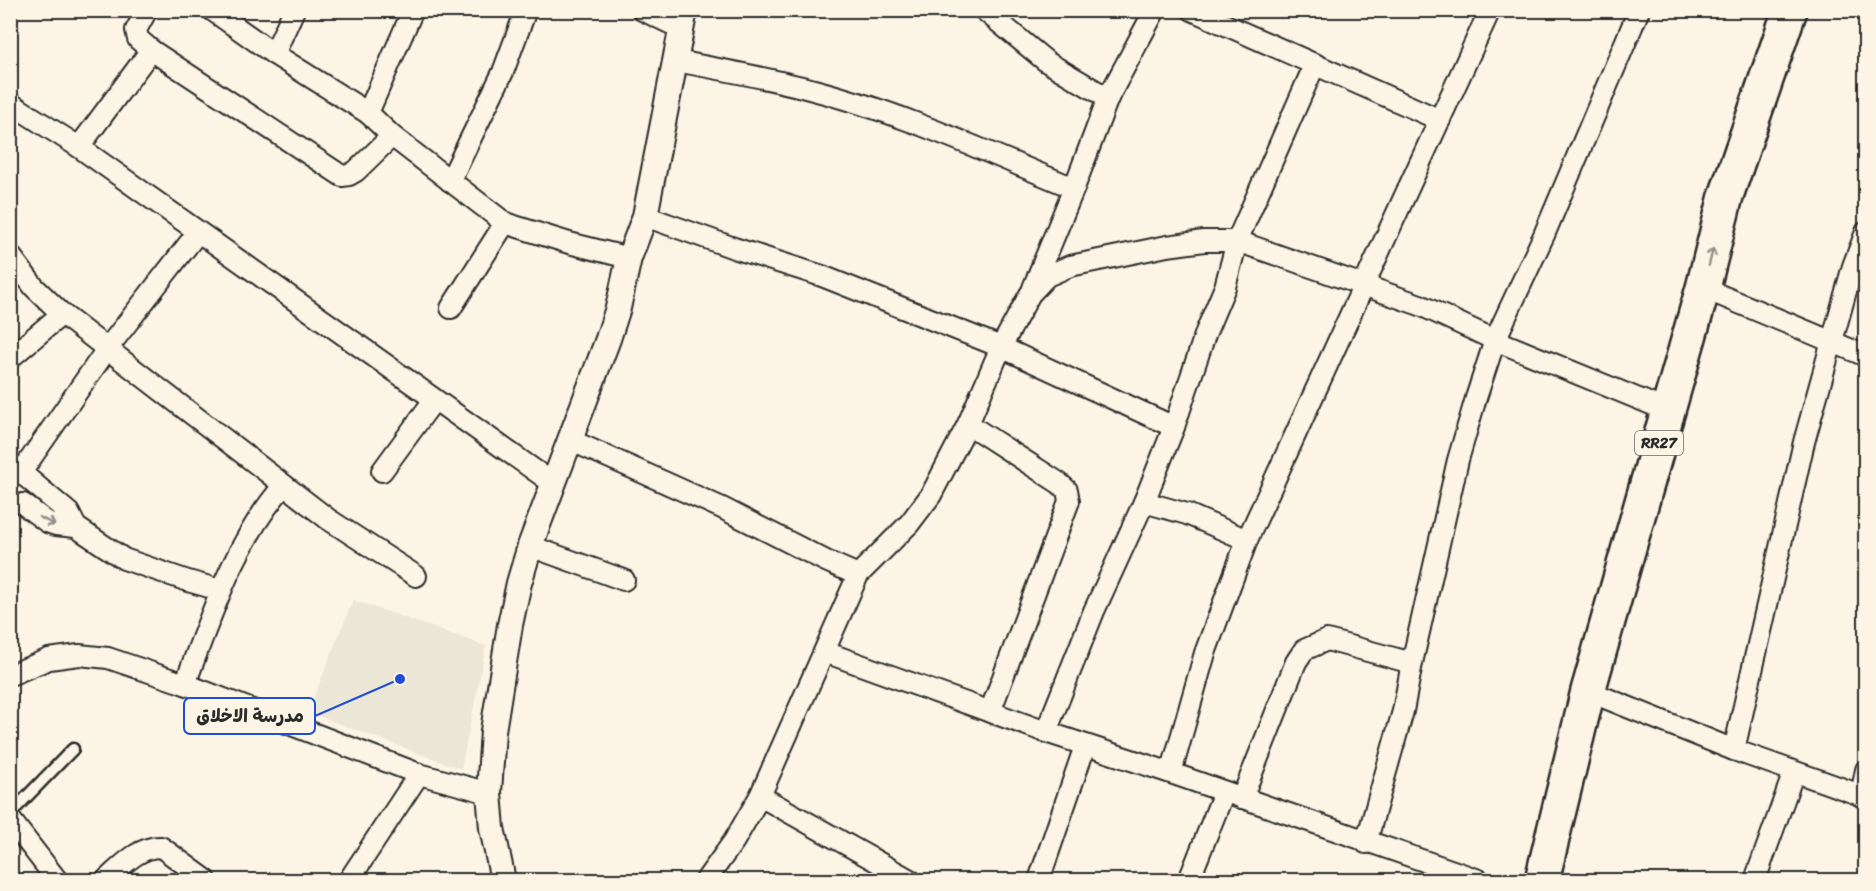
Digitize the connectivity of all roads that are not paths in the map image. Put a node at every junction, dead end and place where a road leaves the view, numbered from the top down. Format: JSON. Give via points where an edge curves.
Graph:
{"nodes":[{"id":1,"x":147,"y":10,"type":"edge"},
{"id":2,"x":212,"y":10,"type":"edge"},
{"id":3,"x":294,"y":10,"type":"edge"},
{"id":4,"x":413,"y":10,"type":"edge"},
{"id":5,"x":526,"y":10,"type":"edge"},
{"id":6,"x":642,"y":10,"type":"edge"},
{"id":7,"x":984,"y":10,"type":"edge"},
{"id":8,"x":1155,"y":10,"type":"edge"},
{"id":9,"x":1192,"y":10,"type":"edge"},
{"id":10,"x":1639,"y":10,"type":"edge"},
{"id":11,"x":1770,"y":10,"type":"edge"},
{"id":12,"x":1790,"y":10,"type":"edge"},
{"id":13,"x":1484,"y":12,"type":"edge"},
{"id":14,"x":683,"y":20,"type":"edge"},
{"id":15,"x":151,"y":50,"type":"junction"},
{"id":16,"x":274,"y":54,"type":"junction"},
{"id":17,"x":676,"y":61,"type":"junction"},
{"id":18,"x":1315,"y":64,"type":"junction"},
{"id":19,"x":1108,"y":98,"type":"junction"},
{"id":20,"x":10,"y":103,"type":"edge"},
{"id":21,"x":368,"y":113,"type":"junction"},
{"id":22,"x":1440,"y":120,"type":"junction"},
{"id":23,"x":392,"y":136,"type":"junction"},
{"id":24,"x":79,"y":147,"type":"junction"},
{"id":25,"x":450,"y":181,"type":"junction"},
{"id":26,"x":1074,"y":188,"type":"junction"},
{"id":27,"x":645,"y":216,"type":"junction"},
{"id":28,"x":505,"y":223,"type":"junction"},
{"id":29,"x":198,"y":232,"type":"junction"},
{"id":30,"x":1866,"y":232,"type":"edge"},
{"id":31,"x":1237,"y":241,"type":"junction"},
{"id":32,"x":10,"y":255,"type":"edge"},
{"id":33,"x":629,"y":258,"type":"junction"},
{"id":34,"x":1364,"y":286,"type":"junction"},
{"id":35,"x":1703,"y":288,"type":"junction"},
{"id":36,"x":1030,"y":294,"type":"junction"},
{"id":37,"x":450,"y":308,"type":"dead end"},
{"id":38,"x":62,"y":315,"type":"junction"},
{"id":39,"x":1495,"y":340,"type":"junction"},
{"id":40,"x":1832,"y":343,"type":"junction"},
{"id":41,"x":1001,"y":347,"type":"junction"},
{"id":42,"x":107,"y":349,"type":"junction"},
{"id":43,"x":1866,"y":356,"type":"edge"},
{"id":44,"x":10,"y":358,"type":"edge"},
{"id":45,"x":434,"y":400,"type":"junction"},
{"id":46,"x":1659,"y":406,"type":"junction"},
{"id":47,"x":968,"y":424,"type":"junction"},
{"id":48,"x":1174,"y":427,"type":"junction"},
{"id":49,"x":570,"y":440,"type":"junction"},
{"id":50,"x":15,"y":469,"type":"edge"},
{"id":51,"x":382,"y":471,"type":"dead end"},
{"id":52,"x":554,"y":484,"type":"junction"},
{"id":53,"x":284,"y":485,"type":"junction"},
{"id":54,"x":38,"y":488,"type":"junction"},
{"id":55,"x":1144,"y":502,"type":"junction"},
{"id":56,"x":17,"y":509,"type":"edge"},
{"id":57,"x":76,"y":527,"type":"junction"},
{"id":58,"x":1247,"y":540,"type":"junction"},
{"id":59,"x":530,"y":546,"type":"junction"},
{"id":60,"x":858,"y":575,"type":"junction"},
{"id":61,"x":416,"y":576,"type":"dead end"},
{"id":62,"x":624,"y":580,"type":"dead end"},
{"id":63,"x":220,"y":590,"type":"junction"},
{"id":64,"x":825,"y":652,"type":"junction"},
{"id":65,"x":1412,"y":663,"type":"junction"},
{"id":66,"x":10,"y":675,"type":"edge"},
{"id":67,"x":185,"y":684,"type":"junction"},
{"id":68,"x":1588,"y":691,"type":"junction"},
{"id":69,"x":990,"y":712,"type":"junction"},
{"id":70,"x":1046,"y":732,"type":"junction"},
{"id":71,"x":1085,"y":746,"type":"junction"},
{"id":72,"x":73,"y":749,"type":"dead end"},
{"id":73,"x":1734,"y":750,"type":"junction"},
{"id":74,"x":1866,"y":770,"type":"edge"},
{"id":75,"x":1794,"y":772,"type":"junction"},
{"id":76,"x":1172,"y":773,"type":"junction"},
{"id":77,"x":419,"y":774,"type":"junction"},
{"id":78,"x":489,"y":793,"type":"junction"},
{"id":79,"x":1233,"y":795,"type":"junction"},
{"id":80,"x":760,"y":796,"type":"junction"},
{"id":81,"x":1863,"y":796,"type":"edge"},
{"id":82,"x":10,"y":814,"type":"edge"},
{"id":83,"x":10,"y":819,"type":"edge"},
{"id":84,"x":1366,"y":843,"type":"junction"},
{"id":85,"x":1442,"y":875,"type":"edge"},
{"id":86,"x":47,"y":877,"type":"edge"},
{"id":87,"x":1537,"y":878,"type":"edge"},
{"id":88,"x":106,"y":880,"type":"edge"},
{"id":89,"x":206,"y":880,"type":"edge"},
{"id":90,"x":349,"y":880,"type":"edge"},
{"id":91,"x":504,"y":880,"type":"edge"},
{"id":92,"x":707,"y":880,"type":"edge"},
{"id":93,"x":910,"y":880,"type":"edge"},
{"id":94,"x":1039,"y":880,"type":"edge"},
{"id":95,"x":1189,"y":880,"type":"edge"},
{"id":96,"x":1479,"y":880,"type":"edge"},
{"id":97,"x":1755,"y":880,"type":"edge"}],
"edges":[{"from":1,"to":15,"type":"street","via":[[136,30],[138,39]]},
{"from":2,"to":16,"type":"street"},
{"from":3,"to":16,"type":"street"},
{"from":4,"to":21,"type":"street"},
{"from":5,"to":25,"type":"street","via":[[503,72]]},
{"from":6,"to":14,"type":"street"},
{"from":7,"to":19,"type":"street","via":[[1047,62]]},
{"from":8,"to":19,"type":"street"},
{"from":9,"to":18,"type":"street"},
{"from":10,"to":39,"type":"street"},
{"from":11,"to":46,"type":"highway","number":"RR27","via":[[1706,190]]},
{"from":35,"to":12,"type":"highway","number":"RR27","one_way":true,"via":[[1726,196]]},
{"from":13,"to":22,"type":"street"},
{"from":14,"to":17,"type":"street"},
{"from":15,"to":23,"type":"street","via":[[342,176],[356,171]]},
{"from":15,"to":24,"type":"street"},
{"from":16,"to":21,"type":"street"},
{"from":17,"to":26,"type":"street","via":[[807,88],[875,109]]},
{"from":17,"to":27,"type":"street"},
{"from":18,"to":22,"type":"street"},
{"from":18,"to":31,"type":"street"},
{"from":19,"to":26,"type":"street"},
{"from":20,"to":24,"type":"street"},
{"from":21,"to":23,"type":"street"},
{"from":22,"to":34,"type":"street"},
{"from":23,"to":25,"type":"street"},
{"from":24,"to":29,"type":"street"},
{"from":25,"to":28,"type":"street"},
{"from":26,"to":36,"type":"street"},
{"from":27,"to":33,"type":"street"},
{"from":27,"to":41,"type":"street","via":[[822,276]]},
{"from":28,"to":33,"type":"street"},
{"from":28,"to":37,"type":"street"},
{"from":29,"to":42,"type":"street"},
{"from":29,"to":45,"type":"street"},
{"from":30,"to":40,"type":"street"},
{"from":31,"to":34,"type":"street"},
{"from":31,"to":36,"type":"street","via":[[1167,246],[1070,266],[1047,276]]},
{"from":31,"to":48,"type":"street","via":[[1225,287]]},
{"from":32,"to":38,"type":"street"},
{"from":33,"to":49,"type":"street","via":[[618,308]]},
{"from":34,"to":39,"type":"street","via":[[1420,305]]},
{"from":34,"to":58,"type":"street"},
{"from":35,"to":40,"type":"street"},
{"from":35,"to":46,"type":"highway","number":"RR27"},
{"from":36,"to":41,"type":"street"},
{"from":38,"to":42,"type":"street"},
{"from":38,"to":44,"type":"street"},
{"from":39,"to":46,"type":"street"},
{"from":39,"to":65,"type":"street","via":[[1458,460]]},
{"from":40,"to":43,"type":"street"},
{"from":40,"to":73,"type":"street","via":[[1804,442]]},
{"from":41,"to":47,"type":"street"},
{"from":41,"to":48,"type":"street"},
{"from":42,"to":50,"type":"street"},
{"from":42,"to":53,"type":"street"},
{"from":45,"to":51,"type":"street"},
{"from":45,"to":52,"type":"street"},
{"from":46,"to":68,"type":"highway","number":"RR27"},
{"from":46,"to":87,"type":"highway","number":"RR27","via":[[1572,678]]},
{"from":47,"to":60,"type":"street","via":[[931,495],[909,524]]},
{"from":47,"to":69,"type":"street","via":[[1059,483],[1067,490],[1069,501]]},
{"from":48,"to":55,"type":"street"},
{"from":49,"to":52,"type":"street"},
{"from":49,"to":60,"type":"street"},
{"from":50,"to":54,"type":"street"},
{"from":52,"to":59,"type":"street"},
{"from":53,"to":61,"type":"street","via":[[328,519]]},
{"from":53,"to":63,"type":"street","via":[[247,538]]},
{"from":54,"to":56,"type":"street"},
{"from":54,"to":57,"type":"street","via":[[69,513]]},
{"from":55,"to":58,"type":"street","via":[[1187,514]]},
{"from":55,"to":70,"type":"street","via":[[1094,611]]},
{"from":56,"to":57,"type":"street","one_way":true,"via":[[56,525]]},
{"from":57,"to":63,"type":"street","via":[[124,558]]},
{"from":58,"to":76,"type":"street","via":[[1205,653]]},
{"from":59,"to":62,"type":"street"},
{"from":59,"to":78,"type":"street","via":[[508,637],[493,731]]},
{"from":60,"to":64,"type":"street"},
{"from":63,"to":67,"type":"street"},
{"from":64,"to":69,"type":"street"},
{"from":64,"to":80,"type":"street"},
{"from":65,"to":79,"type":"street","via":[[1327,640],[1304,650]]},
{"from":65,"to":84,"type":"street","via":[[1403,711]]},
{"from":66,"to":67,"type":"street","via":[[49,658],[79,655],[108,658]]},
{"from":67,"to":77,"type":"street"},
{"from":68,"to":73,"type":"street"},
{"from":68,"to":87,"type":"highway","number":"RR27"},
{"from":69,"to":70,"type":"street"},
{"from":70,"to":71,"type":"street"},
{"from":71,"to":76,"type":"street"},
{"from":71,"to":94,"type":"street"},
{"from":72,"to":82,"type":"lane"},
{"from":73,"to":75,"type":"street"},
{"from":74,"to":81,"type":"street"},
{"from":75,"to":81,"type":"street"},
{"from":75,"to":97,"type":"street"},
{"from":76,"to":79,"type":"street"},
{"from":77,"to":78,"type":"street"},
{"from":77,"to":90,"type":"street"},
{"from":78,"to":91,"type":"street"},
{"from":79,"to":84,"type":"street"},
{"from":79,"to":95,"type":"street"},
{"from":80,"to":92,"type":"street"},
{"from":80,"to":93,"type":"street"},
{"from":83,"to":86,"type":"street"},
{"from":84,"to":85,"type":"street"},
{"from":85,"to":96,"type":"street"},
{"from":88,"to":89,"type":"street","via":[[152,847],[161,847]]}]}
